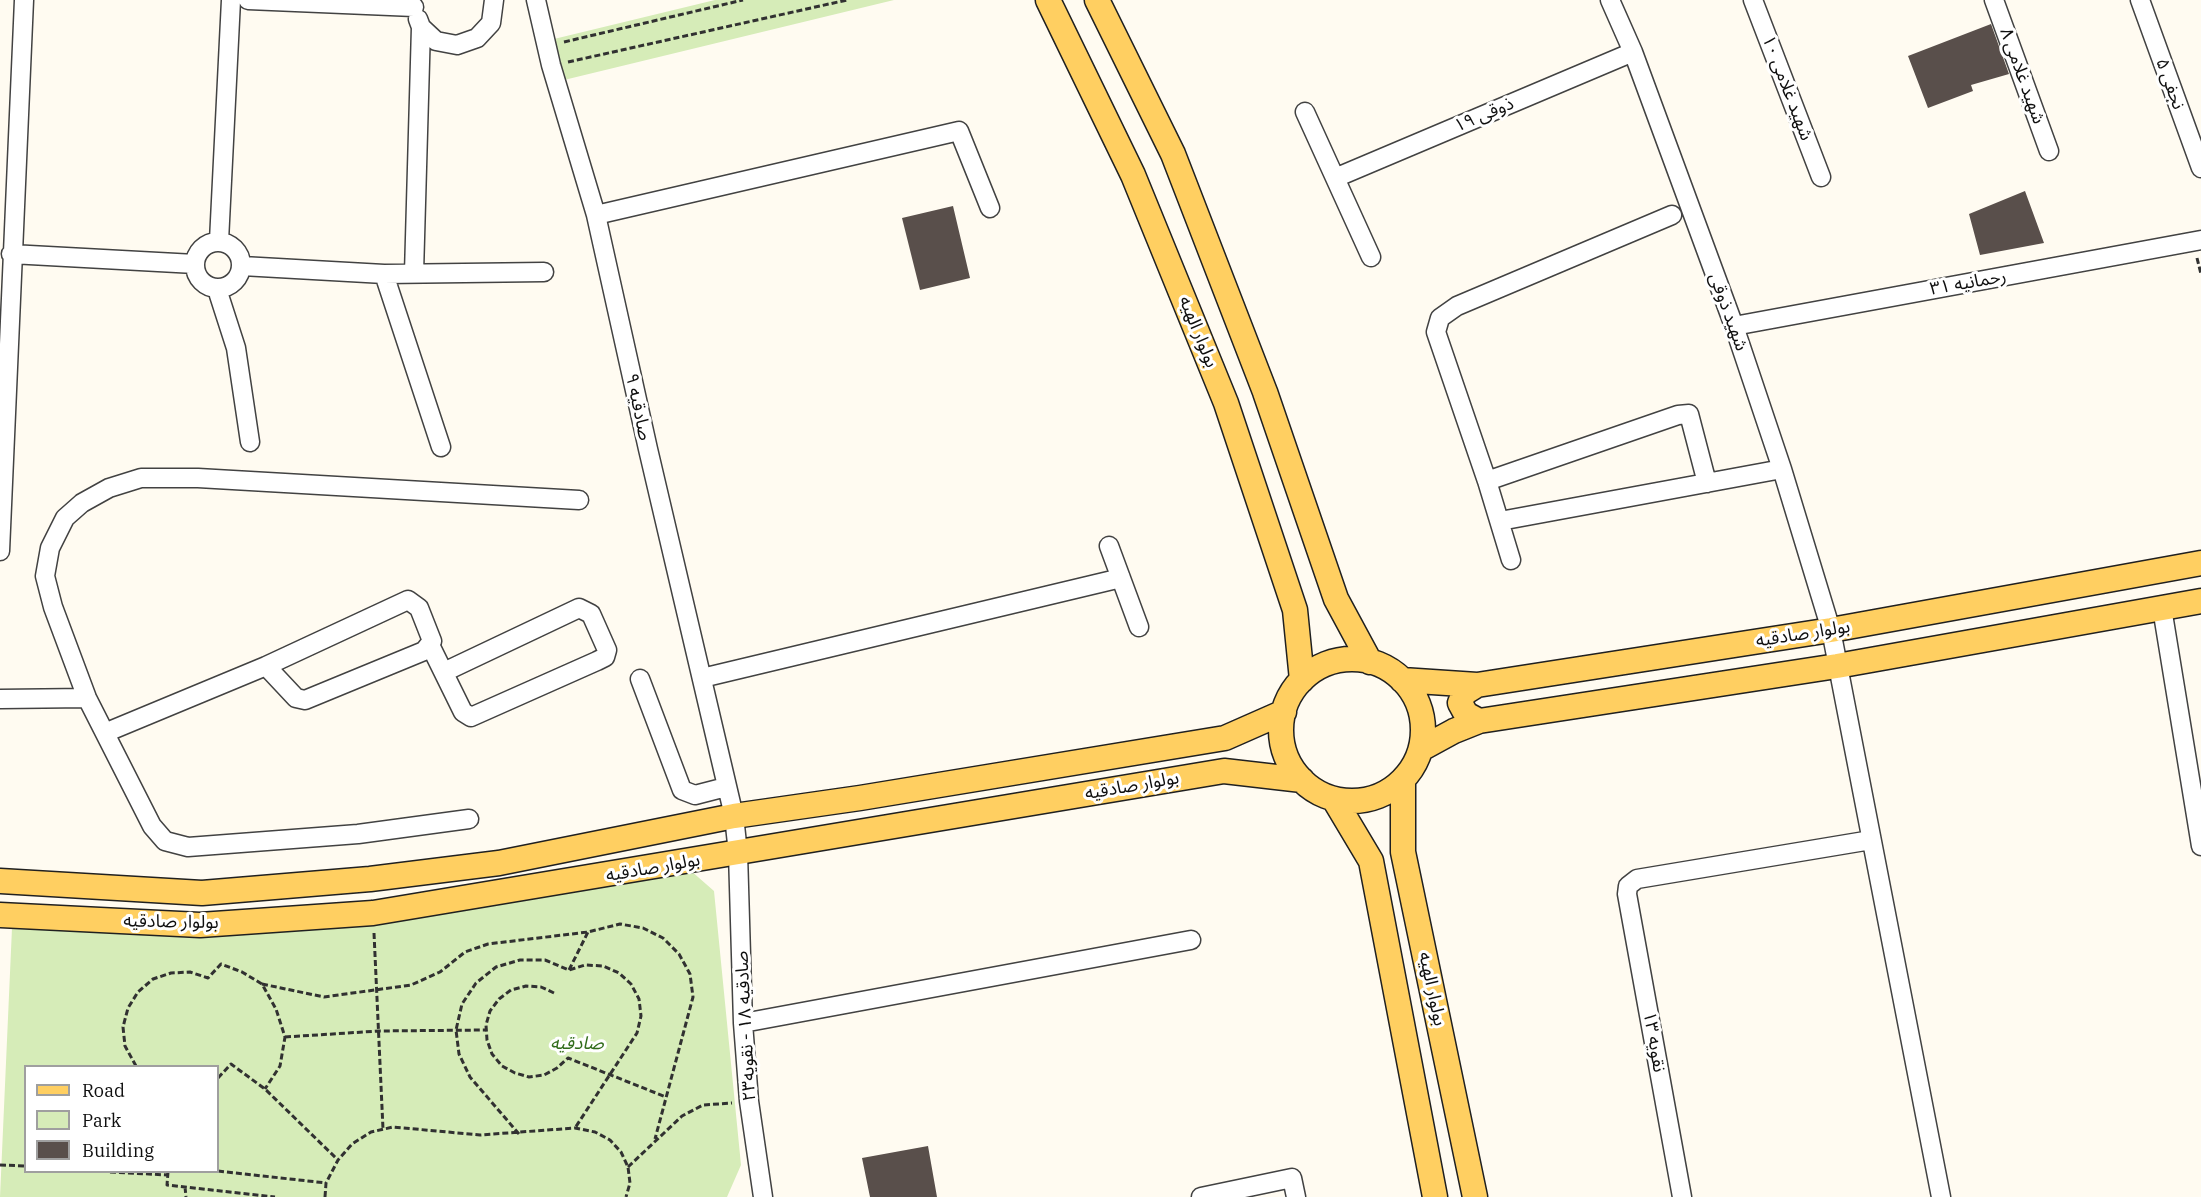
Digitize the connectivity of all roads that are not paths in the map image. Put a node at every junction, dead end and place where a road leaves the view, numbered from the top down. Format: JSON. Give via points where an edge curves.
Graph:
{"nodes":[{"id":1,"x":24,"y":0,"type":"edge"},
{"id":2,"x":231,"y":0,"type":"edge"},
{"id":3,"x":248,"y":0,"type":"edge"},
{"id":4,"x":494,"y":0,"type":"edge"},
{"id":5,"x":536,"y":0,"type":"edge"},
{"id":6,"x":1048,"y":0,"type":"edge"},
{"id":7,"x":1097,"y":0,"type":"edge"},
{"id":8,"x":1610,"y":0,"type":"edge"},
{"id":9,"x":1753,"y":0,"type":"edge"},
{"id":10,"x":1994,"y":0,"type":"edge"},
{"id":11,"x":2140,"y":0,"type":"edge"},
{"id":12,"x":415,"y":3,"type":"edge"},
{"id":13,"x":421,"y":27,"type":"junction"},
{"id":14,"x":1634,"y":52,"type":"junction"},
{"id":15,"x":1305,"y":112,"type":"dead end"},
{"id":16,"x":2049,"y":152,"type":"dead end"},
{"id":17,"x":2201,"y":168,"type":"edge"},
{"id":18,"x":1821,"y":177,"type":"dead end"},
{"id":19,"x":1335,"y":178,"type":"junction"},
{"id":20,"x":990,"y":208,"type":"dead end"},
{"id":21,"x":596,"y":215,"type":"junction"},
{"id":22,"x":1672,"y":216,"type":"dead end"},
{"id":23,"x":2201,"y":240,"type":"edge"},
{"id":24,"x":219,"y":242,"type":"junction"},
{"id":25,"x":11,"y":254,"type":"junction"},
{"id":26,"x":1371,"y":257,"type":"dead end"},
{"id":27,"x":195,"y":264,"type":"junction"},
{"id":28,"x":242,"y":266,"type":"junction"},
{"id":29,"x":544,"y":272,"type":"dead end"},
{"id":30,"x":414,"y":273,"type":"junction"},
{"id":31,"x":384,"y":274,"type":"junction"},
{"id":32,"x":217,"y":289,"type":"junction"},
{"id":33,"x":1734,"y":326,"type":"junction"},
{"id":34,"x":250,"y":442,"type":"dead end"},
{"id":35,"x":441,"y":447,"type":"dead end"},
{"id":36,"x":1782,"y":469,"type":"junction"},
{"id":37,"x":1487,"y":480,"type":"junction"},
{"id":38,"x":1707,"y":483,"type":"junction"},
{"id":39,"x":579,"y":500,"type":"dead end"},
{"id":40,"x":1500,"y":521,"type":"junction"},
{"id":41,"x":1109,"y":546,"type":"dead end"},
{"id":42,"x":0,"y":551,"type":"edge"},
{"id":43,"x":1511,"y":560,"type":"dead end"},
{"id":44,"x":2201,"y":563,"type":"edge"},
{"id":45,"x":1121,"y":578,"type":"junction"},
{"id":46,"x":2201,"y":602,"type":"edge"},
{"id":47,"x":2162,"y":608,"type":"junction"},
{"id":48,"x":1139,"y":627,"type":"dead end"},
{"id":49,"x":1831,"y":630,"type":"junction"},
{"id":50,"x":430,"y":647,"type":"junction"},
{"id":51,"x":1370,"y":662,"type":"junction"},
{"id":52,"x":266,"y":666,"type":"junction"},
{"id":53,"x":1837,"y":666,"type":"junction"},
{"id":54,"x":444,"y":672,"type":"junction"},
{"id":55,"x":702,"y":678,"type":"junction"},
{"id":56,"x":640,"y":679,"type":"dead end"},
{"id":57,"x":1302,"y":680,"type":"junction"},
{"id":58,"x":1402,"y":680,"type":"junction"},
{"id":59,"x":1477,"y":684,"type":"junction"},
{"id":60,"x":87,"y":698,"type":"junction"},
{"id":61,"x":0,"y":699,"type":"edge"},
{"id":62,"x":1284,"y":712,"type":"junction"},
{"id":63,"x":1479,"y":721,"type":"junction"},
{"id":64,"x":107,"y":732,"type":"junction"},
{"id":65,"x":1421,"y":748,"type":"junction"},
{"id":66,"x":1302,"y":780,"type":"junction"},
{"id":67,"x":1403,"y":780,"type":"junction"},
{"id":68,"x":726,"y":787,"type":"junction"},
{"id":69,"x":1334,"y":799,"type":"junction"},
{"id":70,"x":734,"y":816,"type":"junction"},
{"id":71,"x":469,"y":819,"type":"dead end"},
{"id":72,"x":1871,"y":840,"type":"junction"},
{"id":73,"x":2201,"y":846,"type":"edge"},
{"id":74,"x":738,"y":854,"type":"junction"},
{"id":75,"x":0,"y":881,"type":"edge"},
{"id":76,"x":0,"y":915,"type":"edge"},
{"id":77,"x":1191,"y":940,"type":"dead end"},
{"id":78,"x":743,"y":1023,"type":"junction"},
{"id":79,"x":763,"y":1197,"type":"edge"},
{"id":80,"x":1201,"y":1197,"type":"edge"},
{"id":81,"x":1296,"y":1197,"type":"edge"},
{"id":82,"x":1435,"y":1197,"type":"edge"},
{"id":83,"x":1475,"y":1197,"type":"edge"},
{"id":84,"x":1682,"y":1197,"type":"edge"},
{"id":85,"x":1941,"y":1197,"type":"edge"}],
"edges":[{"from":1,"to":25,"type":"street"},
{"from":2,"to":24,"type":"street"},
{"from":3,"to":12,"type":"street"},
{"from":4,"to":13,"type":"street","via":[[491,23],[477,38],[457,45],[436,41]]},
{"from":5,"to":21,"type":"street","name":"صادقیه ۹","via":[[551,65]]},
{"from":6,"to":57,"type":"main road","name":"بولوار الهیه","via":[[1133,175],[1226,403],[1295,610]]},
{"from":7,"to":51,"type":"main road","via":[[1173,154],[1265,392],[1336,599]]},
{"from":8,"to":14,"type":"street","name":"شهید ذوقی"},
{"from":9,"to":18,"type":"street","name":"شهید غلامی ۱۰"},
{"from":10,"to":16,"type":"street","name":"شهید غلامی ۸"},
{"from":11,"to":17,"type":"street","name":"نجفی ۵"},
{"from":12,"to":13,"type":"street"},
{"from":13,"to":30,"type":"street"},
{"from":14,"to":19,"type":"street","name":"ذوقی ۱۹"},
{"from":14,"to":33,"type":"street","name":"شهید ذوقی"},
{"from":15,"to":19,"type":"street"},
{"from":19,"to":26,"type":"street"},
{"from":20,"to":21,"type":"street","via":[[959,131]]},
{"from":21,"to":55,"type":"street","name":"صادقیه ۹"},
{"from":22,"to":37,"type":"street","via":[[1457,306],[1440,318],[1436,332]]},
{"from":23,"to":33,"type":"street","name":"رحمانیه ۳۱"},
{"from":24,"to":27,"type":"street","via":[[202,248]]},
{"from":24,"to":28,"type":"street","via":[[236,249]]},
{"from":25,"to":27,"type":"street"},
{"from":25,"to":42,"type":"street"},
{"from":27,"to":32,"type":"street","via":[[201,281]]},
{"from":28,"to":31,"type":"street"},
{"from":28,"to":32,"type":"street","via":[[234,282]]},
{"from":29,"to":30,"type":"street"},
{"from":30,"to":31,"type":"street"},
{"from":31,"to":35,"type":"street"},
{"from":32,"to":34,"type":"street","via":[[236,348]]},
{"from":33,"to":36,"type":"street","name":"شهید ذوقی"},
{"from":36,"to":38,"type":"street"},
{"from":36,"to":49,"type":"street","name":"شهید ذوقی"},
{"from":37,"to":38,"type":"street","via":[[1689,414]]},
{"from":37,"to":40,"type":"street"},
{"from":38,"to":40,"type":"street"},
{"from":39,"to":60,"type":"street","via":[[198,478],[141,478],[109,488],[82,502],[65,518],[50,548],[45,576]]},
{"from":40,"to":43,"type":"street"},
{"from":41,"to":45,"type":"street"},
{"from":44,"to":49,"type":"main road","name":"بولوار صادقیه"},
{"from":45,"to":48,"type":"street"},
{"from":45,"to":55,"type":"street"},
{"from":46,"to":47,"type":"main road","name":"بولوار صادقیه"},
{"from":47,"to":53,"type":"main road","name":"بولوار صادقیه"},
{"from":47,"to":73,"type":"street"},
{"from":49,"to":53,"type":"street","name":"شهید ذوقی"},
{"from":49,"to":59,"type":"main road","name":"بولوار صادقیه"},
{"from":50,"to":52,"type":"street","via":[[300,701]]},
{"from":50,"to":52,"type":"street","via":[[432,641],[419,608],[408,600]]},
{"from":50,"to":54,"type":"street"},
{"from":51,"to":57,"type":"main road","via":[[1334,662]]},
{"from":51,"to":58,"type":"main road"},
{"from":52,"to":64,"type":"street"},
{"from":53,"to":63,"type":"main road","name":"بولوار صادقیه"},
{"from":53,"to":72,"type":"street","name":"شهید ذوقی"},
{"from":54,"to":54,"type":"street","via":[[579,608],[591,614],[607,650],[605,657],[597,661],[471,717],[463,712]]},
{"from":55,"to":68,"type":"street","name":"صادقیه ۹"},
{"from":56,"to":68,"type":"street","via":[[682,790],[694,795]]},
{"from":57,"to":62,"type":"main road"},
{"from":58,"to":59,"type":"main road","name":"بولوار صادقیه"},
{"from":58,"to":65,"type":"main road","via":[[1421,712]]},
{"from":59,"to":63,"type":"main road","via":[[1464,693],[1460,704],[1466,714]]},
{"from":60,"to":61,"type":"street"},
{"from":60,"to":64,"type":"street"},
{"from":62,"to":66,"type":"main road","via":[[1284,748]]},
{"from":62,"to":70,"type":"main road","name":"بولوار صادقیه","via":[[1225,738]]},
{"from":63,"to":65,"type":"main road","name":"بولوار صادقیه"},
{"from":64,"to":71,"type":"street","via":[[152,826],[165,841],[188,847],[358,834]]},
{"from":65,"to":67,"type":"main road"},
{"from":66,"to":69,"type":"main road"},
{"from":66,"to":74,"type":"main road","name":"بولوار صادقیه","via":[[1224,771]]},
{"from":67,"to":69,"type":"main road","via":[[1371,799]]},
{"from":67,"to":83,"type":"main road","name":"بولوار الهیه","via":[[1404,852]]},
{"from":68,"to":70,"type":"street","name":"صادقیه ۹"},
{"from":69,"to":82,"type":"main road","name":"بولوار الهیه","via":[[1371,861]]},
{"from":70,"to":74,"type":"street","name":"صادقیه ۱۸ - نقویه۲۳"},
{"from":70,"to":75,"type":"main road","name":"بولوار صادقیه","via":[[499,863],[358,880],[202,893]]},
{"from":72,"to":84,"type":"street","name":"نقویه ۱۳","via":[[1637,879],[1628,886]]},
{"from":72,"to":85,"type":"street","name":"شهید ذوقی"},
{"from":74,"to":76,"type":"main road","name":"بولوار صادقیه","via":[[373,913],[200,925]]},
{"from":74,"to":78,"type":"street","name":"صادقیه ۱۸ - نقویه۲۳"},
{"from":77,"to":78,"type":"street"},
{"from":78,"to":79,"type":"street","name":"صادقیه ۱۸ - نقویه۲۳"},
{"from":80,"to":81,"type":"street","via":[[1292,1178]]}]}
